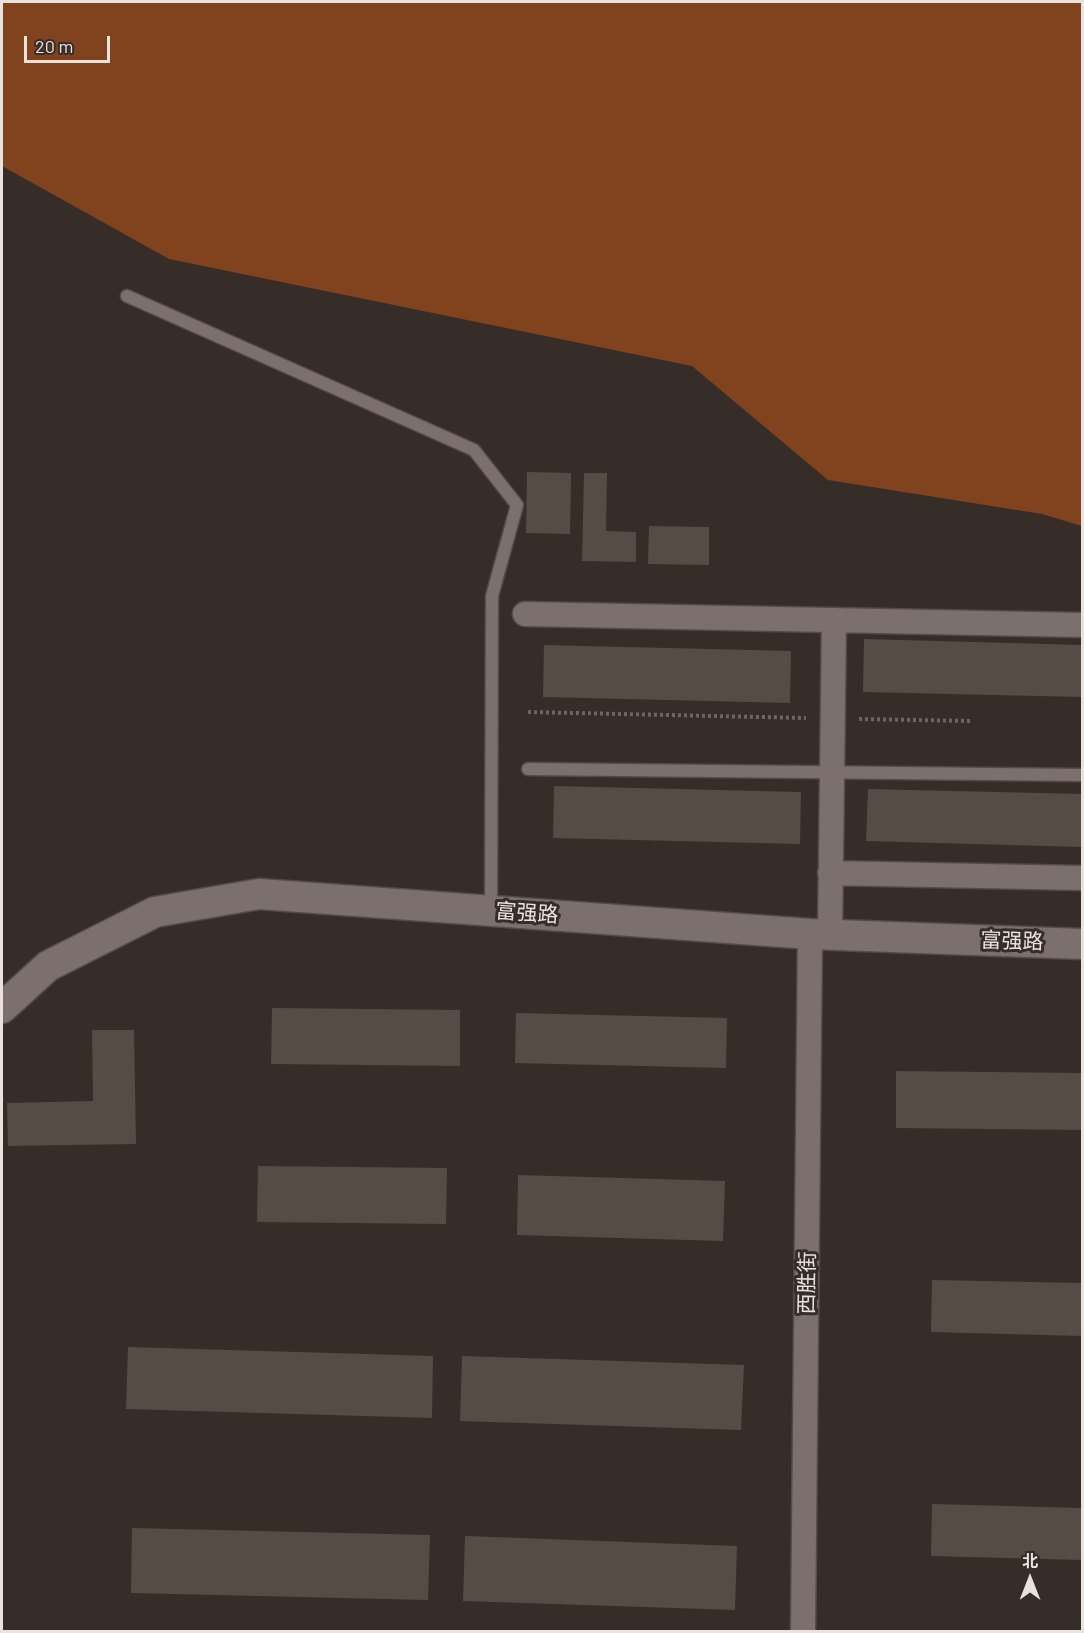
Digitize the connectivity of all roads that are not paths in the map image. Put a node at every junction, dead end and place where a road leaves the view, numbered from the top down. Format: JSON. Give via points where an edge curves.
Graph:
{"nodes":[{"id":1,"x":127,"y":296,"type":"dead end"},
{"id":2,"x":525,"y":614,"type":"dead end"},
{"id":3,"x":834,"y":620,"type":"junction"},
{"id":4,"x":1083,"y":625,"type":"edge"},
{"id":5,"x":528,"y":769,"type":"dead end"},
{"id":6,"x":831,"y":772,"type":"junction"},
{"id":7,"x":1083,"y":775,"type":"edge"},
{"id":8,"x":830,"y":873,"type":"junction"},
{"id":9,"x":1083,"y":878,"type":"edge"},
{"id":10,"x":491,"y":911,"type":"junction"},
{"id":11,"x":820,"y":934,"type":"junction"},
{"id":12,"x":1083,"y":944,"type":"edge"},
{"id":13,"x":2,"y":1008,"type":"edge"},
{"id":14,"x":803,"y":1632,"type":"edge"}],
"edges":[{"from":1,"to":10,"type":"lane","via":[[474,450],[517,505],[492,596]]},
{"from":2,"to":3,"type":"street"},
{"from":3,"to":4,"type":"street"},
{"from":3,"to":6,"type":"street","name":"西胜街"},
{"from":5,"to":6,"type":"lane"},
{"from":6,"to":7,"type":"lane"},
{"from":6,"to":8,"type":"street","name":"西胜街"},
{"from":8,"to":9,"type":"street"},
{"from":8,"to":11,"type":"street","name":"西胜街"},
{"from":10,"to":11,"type":"street","name":"富强路"},
{"from":10,"to":13,"type":"street","name":"富强路","via":[[259,894],[155,912],[48,966]]},
{"from":11,"to":12,"type":"street","name":"富强路"},
{"from":11,"to":14,"type":"street","name":"西胜街"}]}
